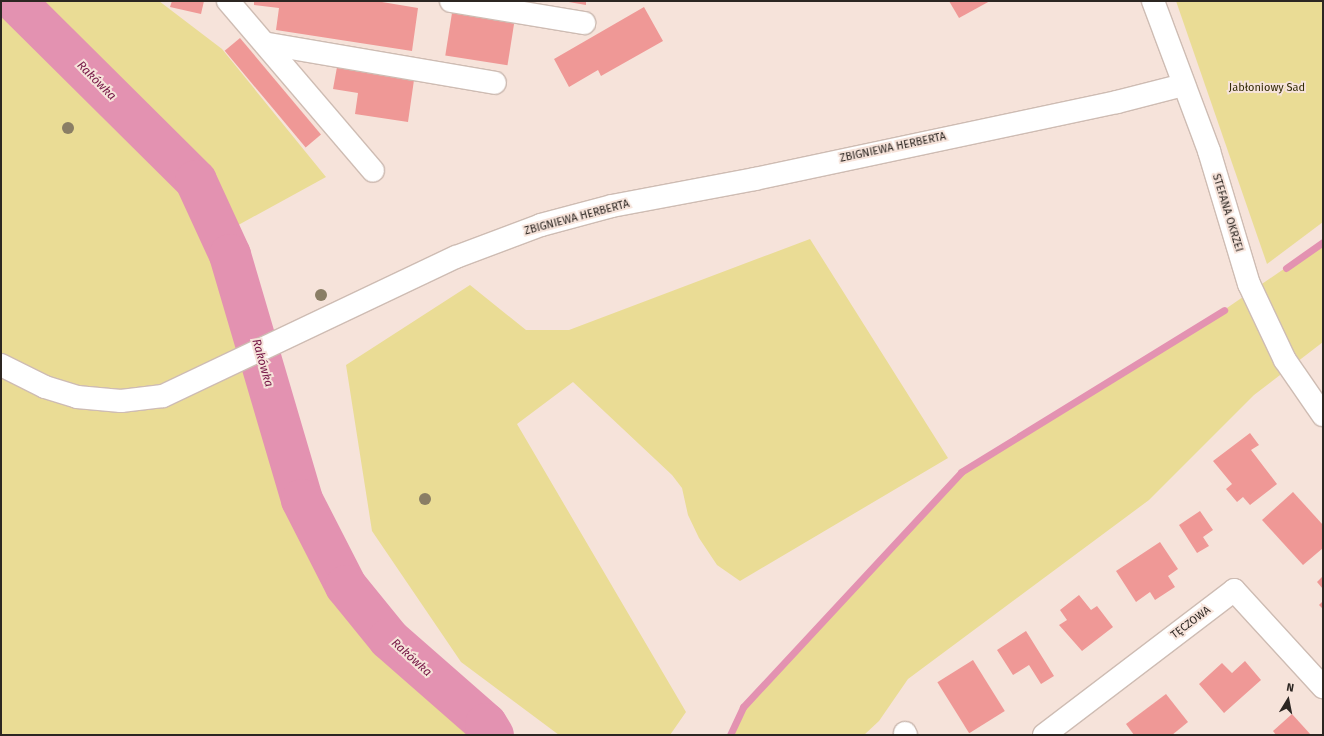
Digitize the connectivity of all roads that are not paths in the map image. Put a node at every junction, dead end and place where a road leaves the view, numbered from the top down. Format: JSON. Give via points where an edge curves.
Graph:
{"nodes":[{"id":1,"x":228,"y":1,"type":"edge"},
{"id":2,"x":451,"y":1,"type":"edge"},
{"id":3,"x":1153,"y":1,"type":"edge"},
{"id":4,"x":584,"y":23,"type":"dead end"},
{"id":5,"x":268,"y":44,"type":"junction"},
{"id":6,"x":495,"y":83,"type":"dead end"},
{"id":7,"x":1183,"y":85,"type":"junction"},
{"id":8,"x":373,"y":171,"type":"dead end"},
{"id":9,"x":1,"y":365,"type":"edge"},
{"id":10,"x":1323,"y":415,"type":"edge"},
{"id":11,"x":1323,"y":687,"type":"edge"},
{"id":12,"x":1044,"y":735,"type":"edge"}],
"edges":[{"from":1,"to":5,"type":"street"},
{"from":2,"to":4,"type":"street"},
{"from":3,"to":7,"type":"street","name":"STEFANA OKRZEI"},
{"from":5,"to":6,"type":"street"},
{"from":5,"to":8,"type":"street"},
{"from":7,"to":9,"type":"street","name":"ZBIGNIEWA HERBERTA","via":[[1117,102],[755,179],[612,206],[541,225],[456,257],[173,393],[121,402],[77,396],[45,387]]},
{"from":7,"to":10,"type":"street","name":"STEFANA OKRZEI","via":[[1209,151],[1249,284],[1285,360]]},
{"from":11,"to":12,"type":"street","name":"TĘCZOWA","via":[[1234,590]]}]}
